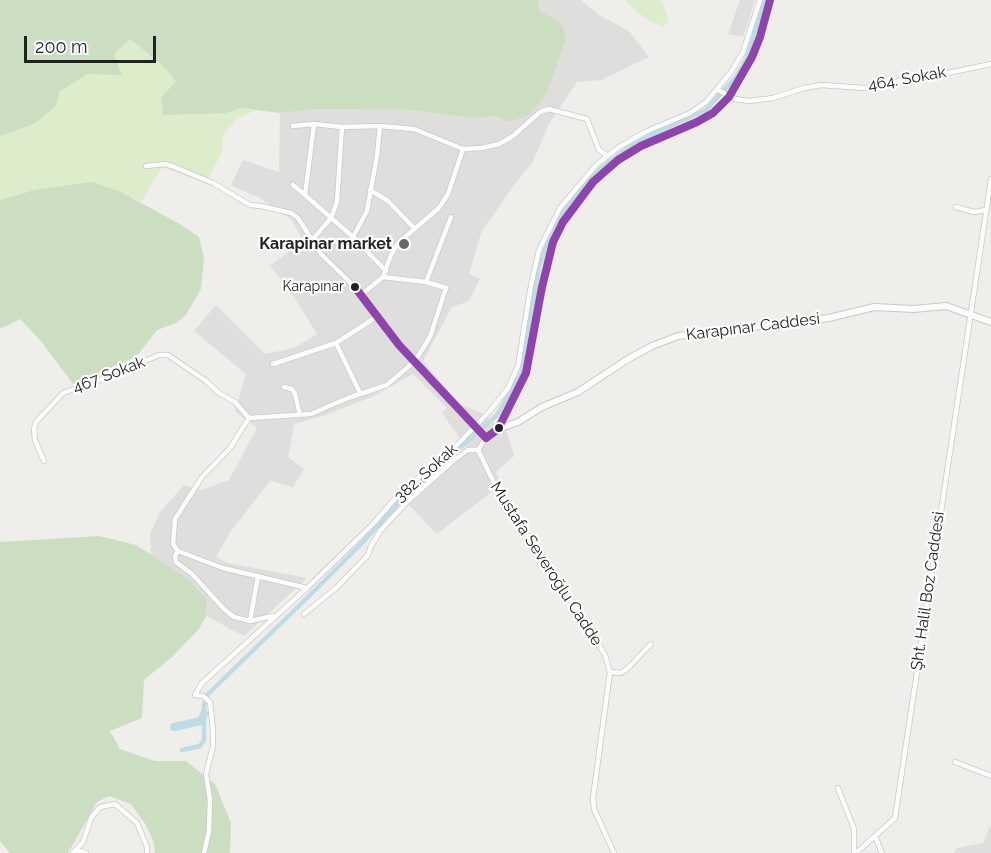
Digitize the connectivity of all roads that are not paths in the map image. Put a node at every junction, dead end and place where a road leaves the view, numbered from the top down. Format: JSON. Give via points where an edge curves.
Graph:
{"nodes":[{"id":1,"x":760,"y":0,"type":"edge"},
{"id":2,"x":770,"y":0,"type":"edge"},
{"id":3,"x":991,"y":64,"type":"edge"},
{"id":4,"x":718,"y":90,"type":"junction"},
{"id":5,"x":727,"y":96,"type":"junction"},
{"id":6,"x":314,"y":124,"type":"junction"},
{"id":7,"x":293,"y":126,"type":"dead end"},
{"id":8,"x":381,"y":126,"type":"junction"},
{"id":9,"x":342,"y":127,"type":"junction"},
{"id":10,"x":463,"y":149,"type":"junction"},
{"id":11,"x":608,"y":155,"type":"junction"},
{"id":12,"x":146,"y":166,"type":"dead end"},
{"id":13,"x":991,"y":179,"type":"edge"},
{"id":14,"x":293,"y":185,"type":"dead end"},
{"id":15,"x":370,"y":190,"type":"junction"},
{"id":16,"x":305,"y":195,"type":"junction"},
{"id":17,"x":956,"y":207,"type":"dead end"},
{"id":18,"x":986,"y":210,"type":"junction"},
{"id":19,"x":451,"y":217,"type":"dead end"},
{"id":20,"x":331,"y":218,"type":"junction"},
{"id":21,"x":414,"y":228,"type":"junction"},
{"id":22,"x":353,"y":237,"type":"junction"},
{"id":23,"x":313,"y":239,"type":"junction"},
{"id":24,"x":386,"y":271,"type":"junction"},
{"id":25,"x":383,"y":277,"type":"junction"},
{"id":26,"x":426,"y":282,"type":"junction"},
{"id":27,"x":362,"y":294,"type":"junction"},
{"id":28,"x":970,"y":313,"type":"junction"},
{"id":29,"x":378,"y":316,"type":"junction"},
{"id":30,"x":991,"y":322,"type":"edge"},
{"id":31,"x":336,"y":343,"type":"junction"},
{"id":32,"x":415,"y":362,"type":"junction"},
{"id":33,"x":273,"y":364,"type":"dead end"},
{"id":34,"x":285,"y":387,"type":"dead end"},
{"id":35,"x":360,"y":393,"type":"junction"},
{"id":36,"x":300,"y":414,"type":"junction"},
{"id":37,"x":249,"y":418,"type":"junction"},
{"id":38,"x":476,"y":427,"type":"junction"},
{"id":39,"x":498,"y":429,"type":"junction"},
{"id":40,"x":484,"y":436,"type":"junction"},
{"id":41,"x":478,"y":450,"type":"junction"},
{"id":42,"x":44,"y":461,"type":"dead end"},
{"id":43,"x":178,"y":551,"type":"junction"},
{"id":44,"x":258,"y":576,"type":"junction"},
{"id":45,"x":307,"y":588,"type":"junction"},
{"id":46,"x":304,"y":614,"type":"dead end"},
{"id":47,"x":275,"y":616,"type":"junction"},
{"id":48,"x":250,"y":621,"type":"junction"},
{"id":49,"x":651,"y":644,"type":"dead end"},
{"id":50,"x":610,"y":672,"type":"junction"},
{"id":51,"x":955,"y":762,"type":"dead end"},
{"id":52,"x":991,"y":776,"type":"edge"},
{"id":53,"x":838,"y":788,"type":"dead end"},
{"id":54,"x":875,"y":836,"type":"junction"},
{"id":55,"x":74,"y":851,"type":"edge"},
{"id":56,"x":86,"y":853,"type":"edge"},
{"id":57,"x":147,"y":853,"type":"edge"},
{"id":58,"x":204,"y":853,"type":"edge"},
{"id":59,"x":614,"y":853,"type":"edge"},
{"id":60,"x":855,"y":853,"type":"edge"},
{"id":61,"x":882,"y":853,"type":"edge"}],
"edges":[{"from":1,"to":4,"type":"street","name":"382. Sokak","via":[[743,52]]},
{"from":2,"to":5,"type":"street","via":[[752,57]]},
{"from":3,"to":5,"type":"street","name":"464. Sokak","via":[[879,86],[821,86],[749,101]]},
{"from":4,"to":5,"type":"street","name":"464. Sokak"},
{"from":4,"to":11,"type":"street","name":"382. Sokak","via":[[690,113],[645,132]]},
{"from":5,"to":39,"type":"street","via":[[705,117],[618,160],[593,182],[563,222],[553,242],[526,373]]},
{"from":6,"to":7,"type":"street"},
{"from":6,"to":9,"type":"street"},
{"from":6,"to":16,"type":"street"},
{"from":8,"to":9,"type":"street"},
{"from":8,"to":10,"type":"street","via":[[414,129]]},
{"from":8,"to":15,"type":"street"},
{"from":9,"to":20,"type":"street","via":[[339,191]]},
{"from":10,"to":11,"type":"street","via":[[499,144],[549,109],[587,119],[599,150]]},
{"from":10,"to":21,"type":"street","via":[[448,194],[439,208]]},
{"from":11,"to":38,"type":"street","name":"382. Sokak","via":[[553,221],[539,250],[519,366],[508,388]]},
{"from":12,"to":23,"type":"street","via":[[172,166],[219,186],[250,206],[291,213]]},
{"from":13,"to":18,"type":"street","name":"Şht. Halil Boz Caddesi"},
{"from":14,"to":16,"type":"street"},
{"from":15,"to":21,"type":"street","via":[[388,201]]},
{"from":15,"to":22,"type":"street","via":[[367,211]]},
{"from":16,"to":20,"type":"street"},
{"from":17,"to":18,"type":"street","via":[[974,212]]},
{"from":18,"to":28,"type":"street","name":"Şht. Halil Boz Caddesi"},
{"from":19,"to":26,"type":"street"},
{"from":20,"to":22,"type":"street"},
{"from":20,"to":23,"type":"street"},
{"from":21,"to":24,"type":"street","via":[[394,248]]},
{"from":22,"to":24,"type":"street"},
{"from":23,"to":27,"type":"street","via":[[321,254]]},
{"from":24,"to":25,"type":"street"},
{"from":25,"to":26,"type":"street"},
{"from":25,"to":27,"type":"street"},
{"from":26,"to":32,"type":"street","via":[[446,288],[430,337]]},
{"from":27,"to":29,"type":"street"},
{"from":28,"to":30,"type":"street","name":"Karapınar Caddesi"},
{"from":28,"to":39,"type":"street","name":"Karapınar Caddesi","via":[[946,306],[874,307],[829,318],[678,336],[628,359],[578,392]]},
{"from":28,"to":54,"type":"street","name":"Şht. Halil Boz Caddesi","via":[[895,818]]},
{"from":29,"to":31,"type":"street"},
{"from":29,"to":32,"type":"street"},
{"from":31,"to":33,"type":"street"},
{"from":31,"to":35,"type":"street"},
{"from":32,"to":35,"type":"street","via":[[387,385]]},
{"from":32,"to":38,"type":"street"},
{"from":34,"to":36,"type":"street","via":[[295,394]]},
{"from":35,"to":36,"type":"street","via":[[311,414]]},
{"from":36,"to":37,"type":"street"},
{"from":37,"to":42,"type":"street","name":"467 Sokak","via":[[206,381],[168,355],[159,355],[63,393],[34,429]]},
{"from":37,"to":43,"type":"street","via":[[230,448],[202,477],[175,519],[173,544]]},
{"from":38,"to":40,"type":"street"},
{"from":38,"to":45,"type":"street","name":"382. Sokak","via":[[399,494]]},
{"from":39,"to":40,"type":"street"},
{"from":40,"to":41,"type":"street"},
{"from":41,"to":46,"type":"street","via":[[468,450],[454,460],[406,502],[381,530],[368,555]]},
{"from":41,"to":50,"type":"street","name":"Mustafa Severoğlu Cadde","via":[[496,488],[605,655]]},
{"from":43,"to":44,"type":"street"},
{"from":43,"to":48,"type":"street","via":[[176,562],[224,609],[234,617]]},
{"from":44,"to":45,"type":"street"},
{"from":44,"to":48,"type":"street"},
{"from":45,"to":47,"type":"street","name":"382. Sokak"},
{"from":47,"to":48,"type":"street"},
{"from":47,"to":58,"type":"street","name":"382. Sokak","via":[[202,683],[195,695],[204,696],[209,702],[213,746],[206,774],[210,800]]},
{"from":49,"to":50,"type":"street","via":[[621,673]]},
{"from":50,"to":59,"type":"street","via":[[593,798]]},
{"from":51,"to":52,"type":"street"},
{"from":53,"to":60,"type":"street","via":[[854,829]]},
{"from":54,"to":60,"type":"street","name":"Şht. Halil Boz Caddesi"},
{"from":54,"to":61,"type":"street"},
{"from":55,"to":56,"type":"street"},
{"from":55,"to":57,"type":"street","via":[[83,842],[91,818],[100,807],[115,804],[137,823]]}]}
